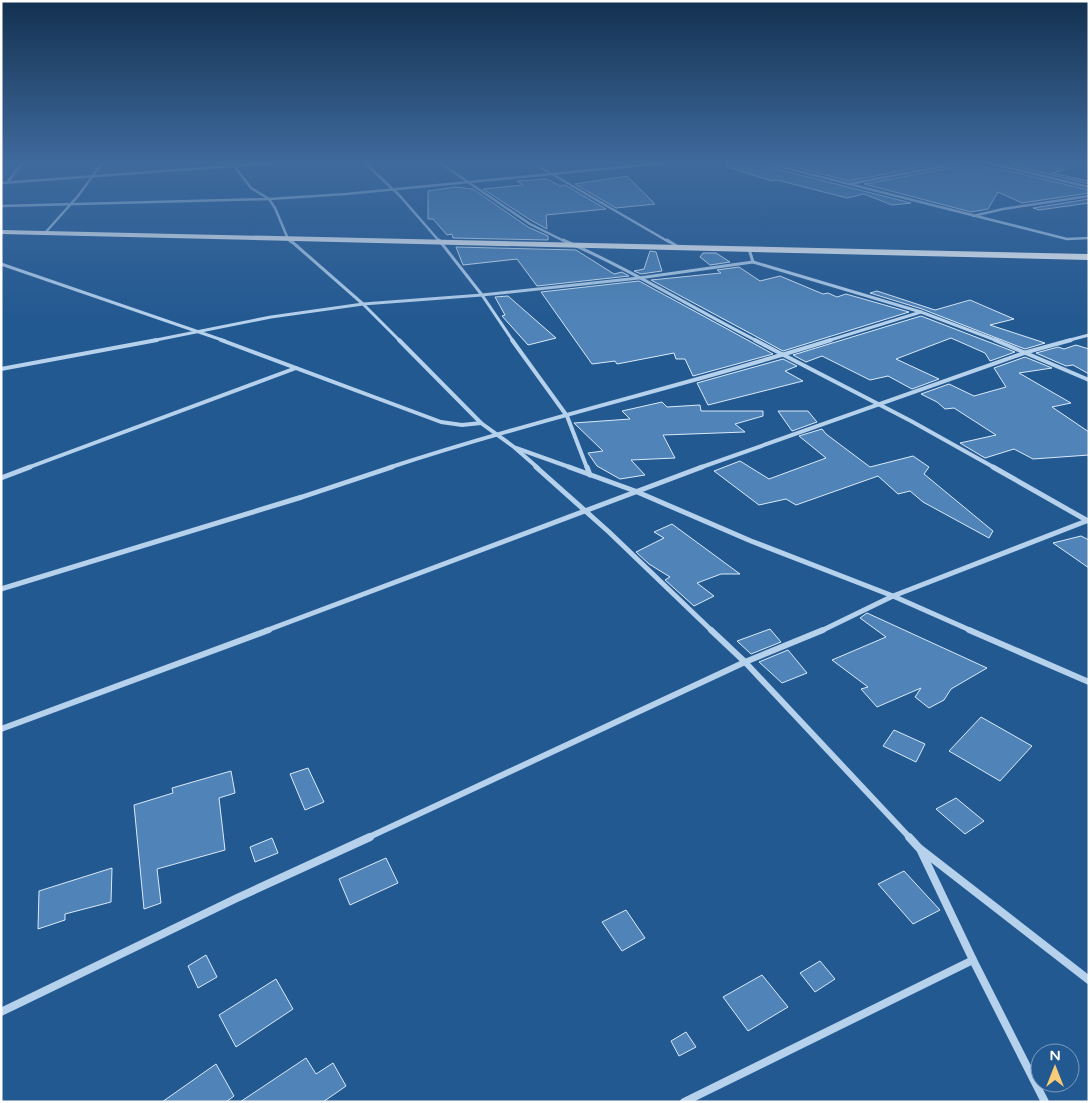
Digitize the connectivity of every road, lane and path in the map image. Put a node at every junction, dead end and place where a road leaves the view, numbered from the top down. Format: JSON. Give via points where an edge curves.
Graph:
{"nodes":[{"id":1,"x":62,"y":214,"type":"edge"},
{"id":2,"x":278,"y":214,"type":"edge"},
{"id":3,"x":416,"y":214,"type":"edge"},
{"id":4,"x":516,"y":214,"type":"edge"},
{"id":5,"x":623,"y":214,"type":"edge"},
{"id":6,"x":967,"y":214,"type":"edge"},
{"id":7,"x":979,"y":214,"type":"edge"},
{"id":8,"x":973,"y":216,"type":"junction"},
{"id":9,"x":1,"y":232,"type":"edge"},
{"id":10,"x":45,"y":233,"type":"junction"},
{"id":11,"x":1089,"y":238,"type":"edge"},
{"id":12,"x":288,"y":239,"type":"junction"},
{"id":13,"x":442,"y":243,"type":"junction"},
{"id":14,"x":576,"y":246,"type":"junction"},
{"id":15,"x":681,"y":248,"type":"junction"},
{"id":16,"x":749,"y":249,"type":"junction"},
{"id":17,"x":1089,"y":257,"type":"edge"},
{"id":18,"x":753,"y":262,"type":"junction"},
{"id":19,"x":1,"y":264,"type":"edge"},
{"id":20,"x":639,"y":278,"type":"junction"},
{"id":21,"x":482,"y":294,"type":"junction"},
{"id":22,"x":363,"y":304,"type":"junction"},
{"id":23,"x":921,"y":312,"type":"junction"},
{"id":24,"x":200,"y":332,"type":"junction"},
{"id":25,"x":1089,"y":335,"type":"edge"},
{"id":26,"x":1027,"y":352,"type":"junction"},
{"id":27,"x":783,"y":354,"type":"junction"},
{"id":28,"x":297,"y":368,"type":"junction"},
{"id":29,"x":1,"y":369,"type":"edge"},
{"id":30,"x":1089,"y":380,"type":"edge"},
{"id":31,"x":878,"y":405,"type":"junction"},
{"id":32,"x":567,"y":416,"type":"junction"},
{"id":33,"x":481,"y":423,"type":"junction"},
{"id":34,"x":495,"y":433,"type":"junction"},
{"id":35,"x":514,"y":447,"type":"junction"},
{"id":36,"x":590,"y":475,"type":"junction"},
{"id":37,"x":1,"y":478,"type":"edge"},
{"id":38,"x":635,"y":491,"type":"junction"},
{"id":39,"x":585,"y":512,"type":"junction"},
{"id":40,"x":1088,"y":521,"type":"edge"},
{"id":41,"x":1,"y":589,"type":"edge"},
{"id":42,"x":893,"y":596,"type":"junction"},
{"id":43,"x":746,"y":662,"type":"junction"},
{"id":44,"x":1089,"y":682,"type":"edge"},
{"id":45,"x":1,"y":729,"type":"edge"},
{"id":46,"x":920,"y":848,"type":"junction"},
{"id":47,"x":973,"y":960,"type":"junction"},
{"id":48,"x":1089,"y":980,"type":"edge"},
{"id":49,"x":1,"y":1012,"type":"edge"},
{"id":50,"x":684,"y":1102,"type":"edge"},
{"id":51,"x":1046,"y":1102,"type":"edge"}],
"edges":[{"from":1,"to":10,"type":"street"},
{"from":2,"to":12,"type":"street"},
{"from":3,"to":13,"type":"street"},
{"from":4,"to":14,"type":"street"},
{"from":5,"to":15,"type":"street"},
{"from":6,"to":8,"type":"street"},
{"from":7,"to":8,"type":"street"},
{"from":8,"to":11,"type":"street","via":[[1067,239]]},
{"from":9,"to":10,"type":"highway"},
{"from":10,"to":12,"type":"highway"},
{"from":12,"to":13,"type":"highway"},
{"from":12,"to":22,"type":"street"},
{"from":13,"to":14,"type":"highway"},
{"from":13,"to":21,"type":"street"},
{"from":14,"to":15,"type":"highway"},
{"from":14,"to":20,"type":"street"},
{"from":15,"to":16,"type":"highway"},
{"from":16,"to":17,"type":"highway"},
{"from":16,"to":18,"type":"street"},
{"from":18,"to":20,"type":"street"},
{"from":18,"to":23,"type":"street"},
{"from":19,"to":24,"type":"street"},
{"from":20,"to":21,"type":"street"},
{"from":20,"to":27,"type":"street"},
{"from":21,"to":22,"type":"street"},
{"from":21,"to":32,"type":"street"},
{"from":22,"to":24,"type":"street","via":[[271,317]]},
{"from":22,"to":33,"type":"street"},
{"from":23,"to":26,"type":"street"},
{"from":23,"to":27,"type":"street"},
{"from":24,"to":28,"type":"street"},
{"from":24,"to":29,"type":"street"},
{"from":25,"to":26,"type":"street"},
{"from":26,"to":30,"type":"street"},
{"from":26,"to":31,"type":"street"},
{"from":27,"to":31,"type":"street"},
{"from":27,"to":32,"type":"street"},
{"from":28,"to":33,"type":"street","via":[[441,422]]},
{"from":28,"to":37,"type":"street"},
{"from":31,"to":38,"type":"street"},
{"from":31,"to":40,"type":"street"},
{"from":32,"to":34,"type":"street"},
{"from":32,"to":36,"type":"street"},
{"from":33,"to":34,"type":"street"},
{"from":34,"to":35,"type":"street"},
{"from":34,"to":41,"type":"street","via":[[302,498]]},
{"from":35,"to":36,"type":"street"},
{"from":35,"to":39,"type":"street"},
{"from":36,"to":38,"type":"street"},
{"from":38,"to":39,"type":"street"},
{"from":38,"to":42,"type":"street","via":[[751,541]]},
{"from":39,"to":43,"type":"street"},
{"from":39,"to":45,"type":"street"},
{"from":40,"to":42,"type":"street"},
{"from":42,"to":43,"type":"street"},
{"from":42,"to":44,"type":"street"},
{"from":43,"to":46,"type":"street"},
{"from":43,"to":49,"type":"street","via":[[237,898]]},
{"from":46,"to":47,"type":"street"},
{"from":46,"to":48,"type":"street"},
{"from":47,"to":50,"type":"street"},
{"from":47,"to":51,"type":"street"}]}
